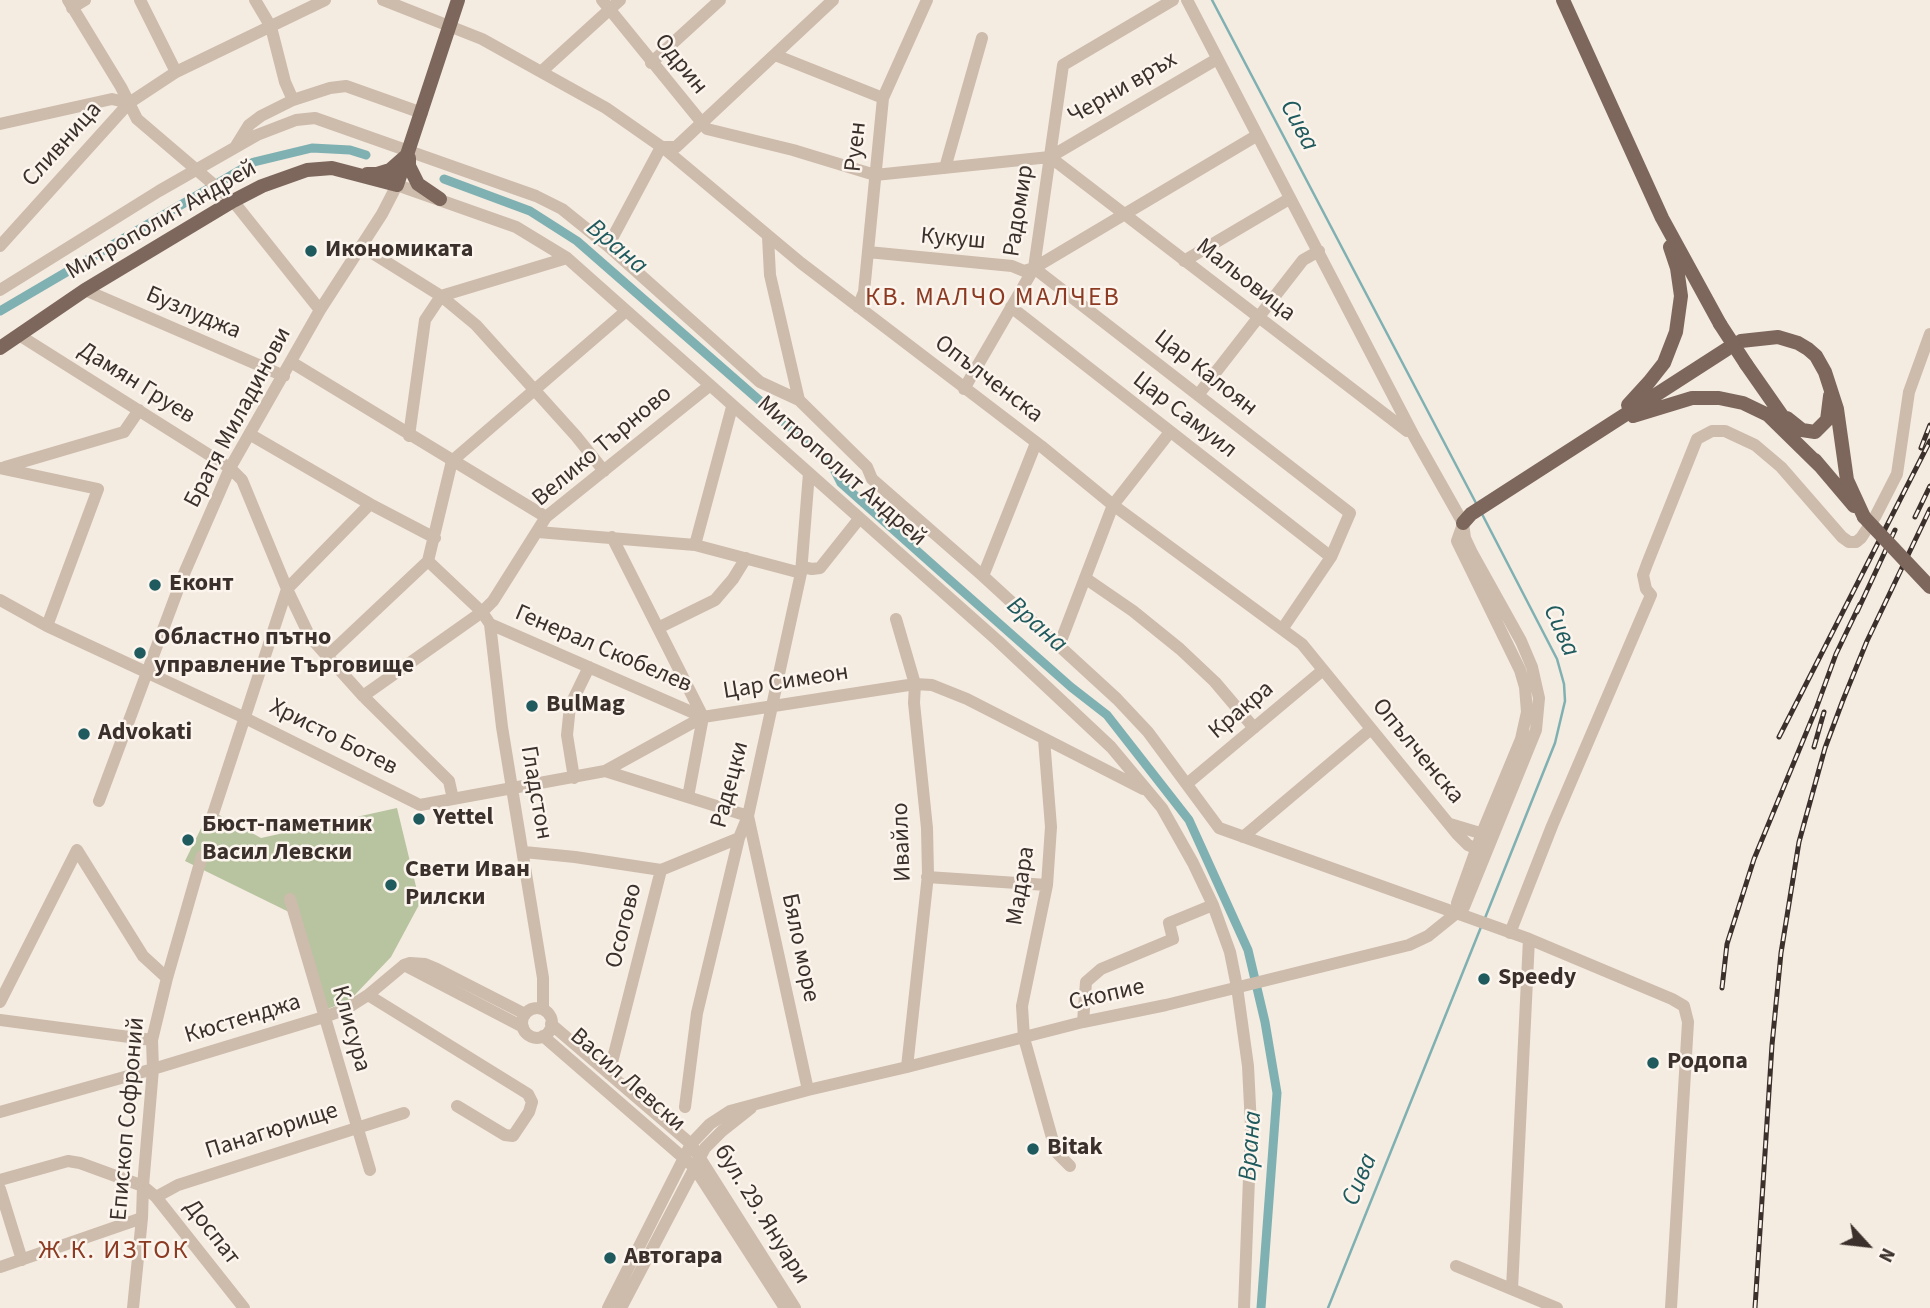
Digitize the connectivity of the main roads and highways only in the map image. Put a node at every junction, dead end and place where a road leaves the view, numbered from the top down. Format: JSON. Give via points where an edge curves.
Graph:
{"nodes":[{"id":1,"x":458,"y":0,"type":"edge"},
{"id":2,"x":1563,"y":0,"type":"edge"},
{"id":3,"x":410,"y":151,"type":"junction"},
{"id":4,"x":358,"y":173,"type":"junction"},
{"id":5,"x":440,"y":199,"type":"road end"},
{"id":6,"x":1662,"y":218,"type":"junction"},
{"id":7,"x":0,"y":348,"type":"edge"},
{"id":8,"x":1,"y":363,"type":"edge"},
{"id":9,"x":1830,"y":386,"type":"junction"},
{"id":10,"x":1780,"y":413,"type":"junction"},
{"id":11,"x":1605,"y":426,"type":"junction"},
{"id":12,"x":1820,"y":466,"type":"junction"},
{"id":13,"x":1864,"y":517,"type":"junction"},
{"id":14,"x":1467,"y":519,"type":"road end"},
{"id":15,"x":1930,"y":587,"type":"edge"}],
"edges":[{"from":1,"to":3,"type":"main road"},
{"from":2,"to":6,"type":"main road"},
{"from":3,"to":4,"type":"main road","via":[[390,170]]},
{"from":3,"to":4,"type":"main road","name":"Митрополит Андрей","via":[[397,186]]},
{"from":3,"to":5,"type":"main road","via":[[409,166],[418,184]]},
{"from":4,"to":7,"type":"main road","name":"Митрополит Андрей","via":[[307,170],[230,198]]},
{"from":6,"to":10,"type":"main road","bridge":true,"via":[[1720,324]]},
{"from":6,"to":11,"type":"main road","via":[[1680,283],[1676,332],[1657,372]]},
{"from":7,"to":8,"type":"main road","name":"Митрополит Андрей"},
{"from":9,"to":10,"type":"main road","via":[[1827,420],[1815,432],[1802,430]]},
{"from":9,"to":11,"type":"main road","via":[[1816,356],[1798,343],[1777,337],[1741,341]]},
{"from":9,"to":13,"type":"main road","via":[[1838,409],[1847,480]]},
{"from":10,"to":12,"type":"main road"},
{"from":11,"to":12,"type":"main road","via":[[1692,398],[1731,400],[1768,415]]},
{"from":11,"to":14,"type":"main road"},
{"from":12,"to":13,"type":"main road"},
{"from":13,"to":15,"type":"main road","bridge":true}]}
